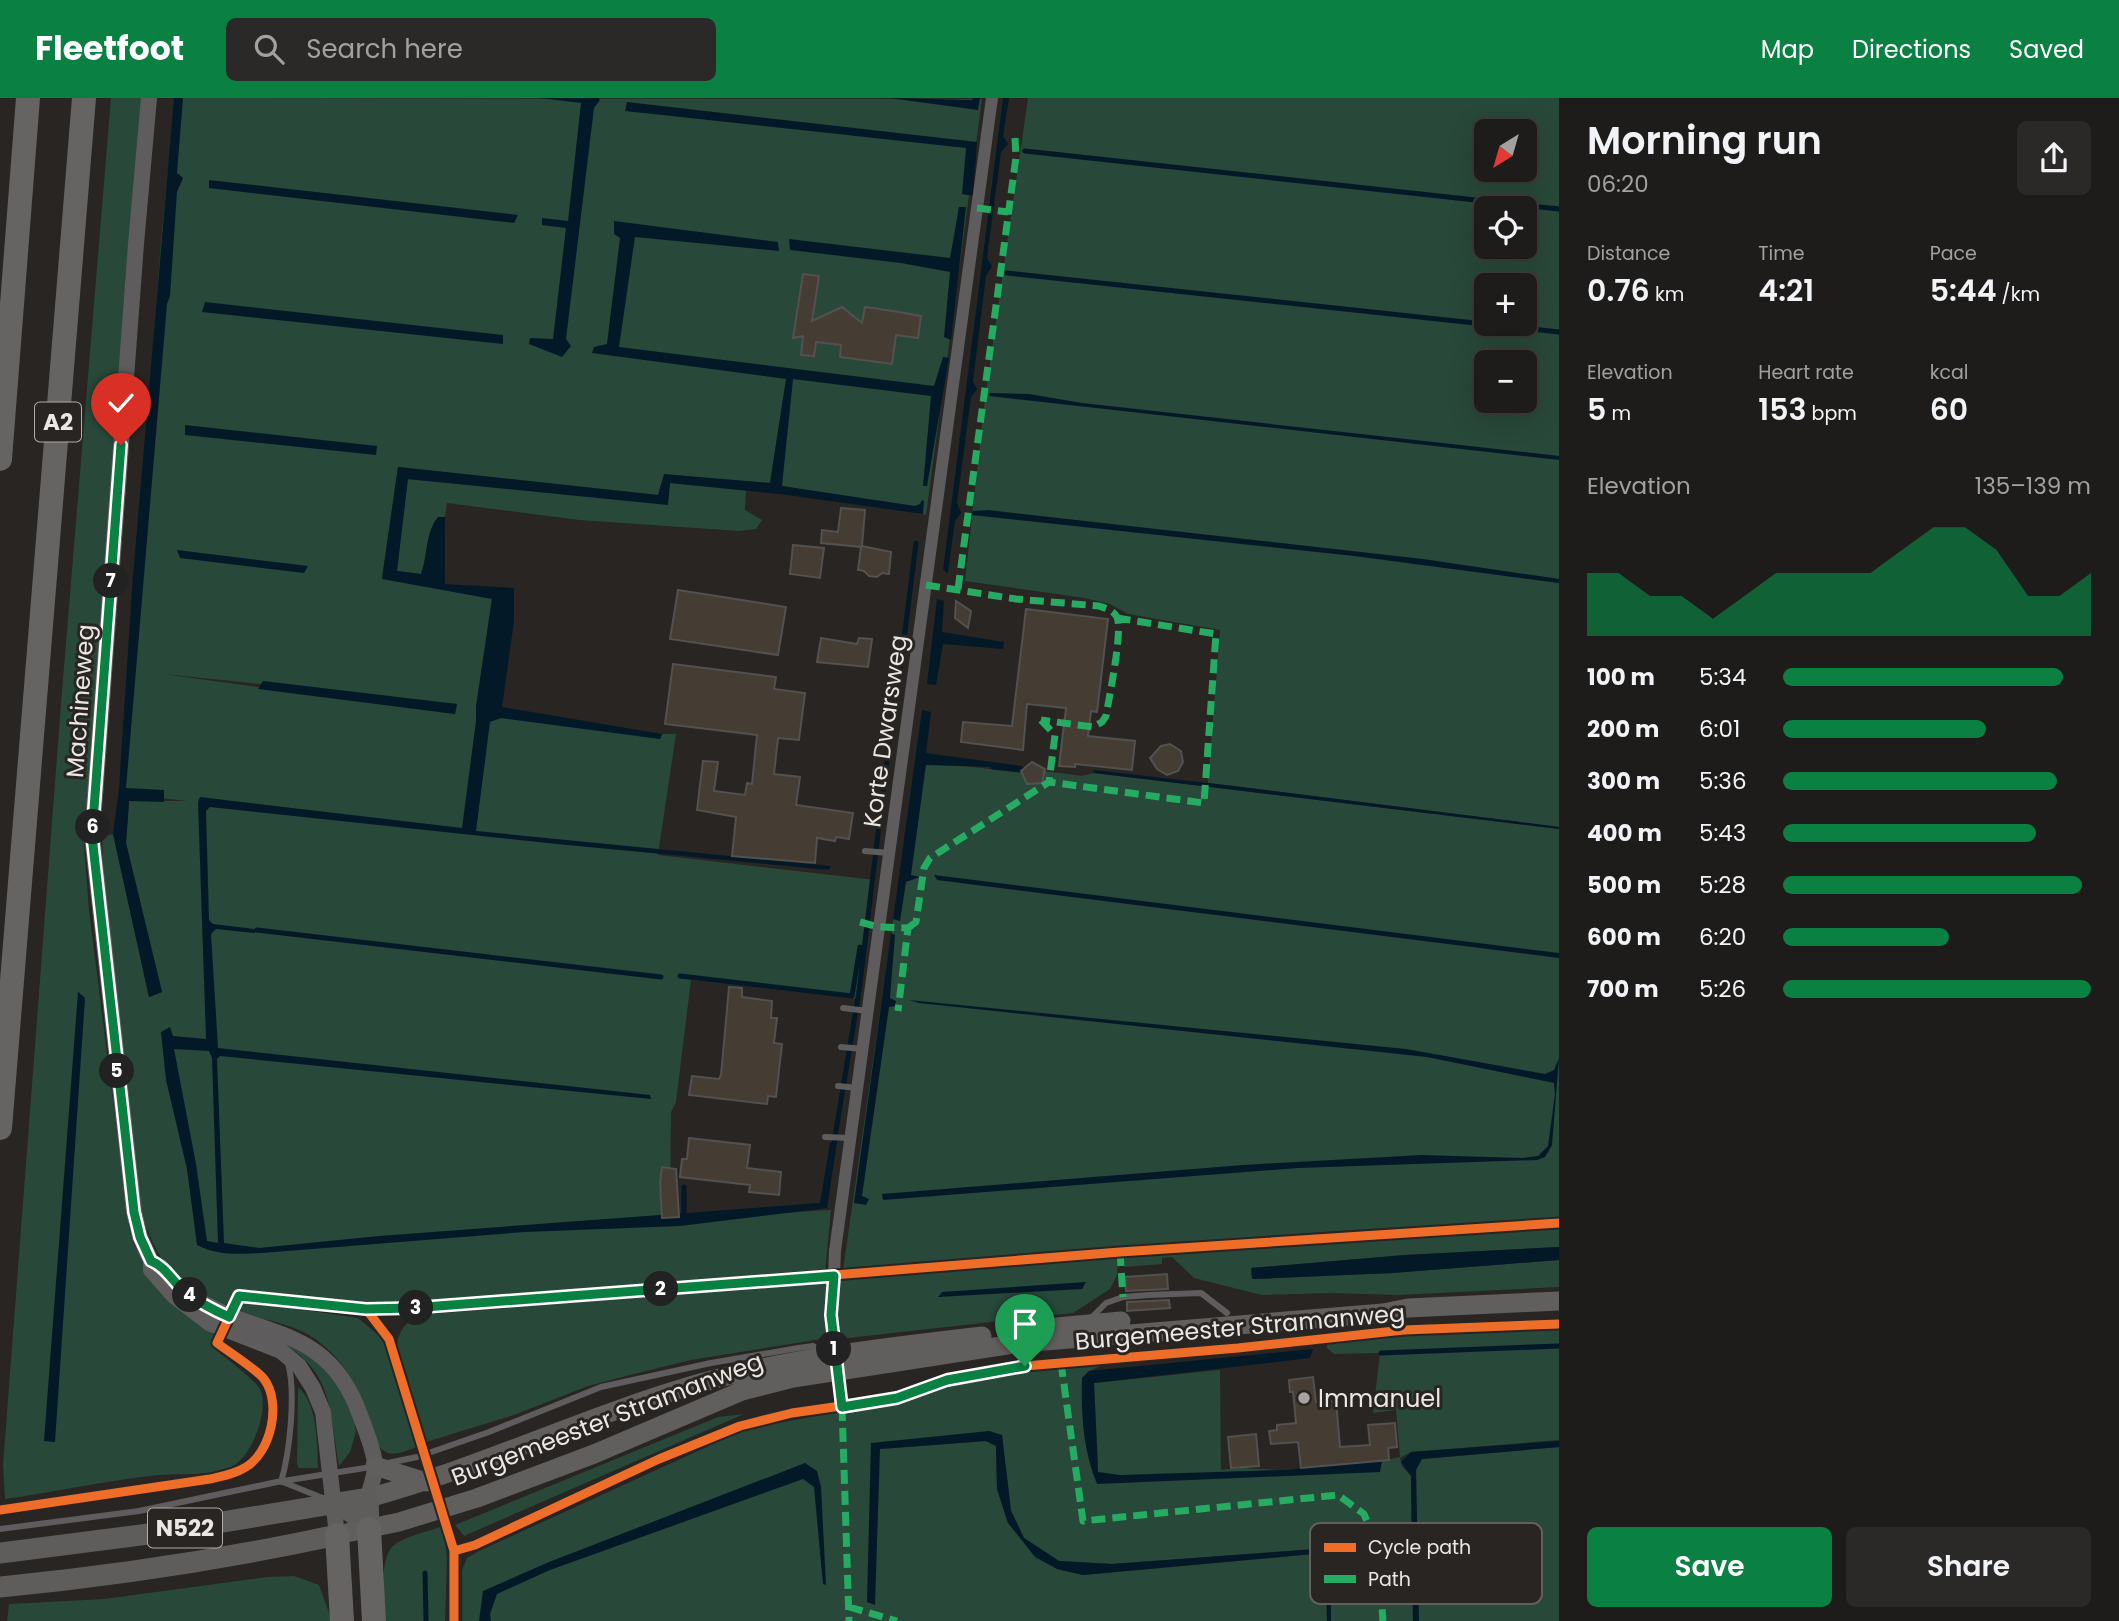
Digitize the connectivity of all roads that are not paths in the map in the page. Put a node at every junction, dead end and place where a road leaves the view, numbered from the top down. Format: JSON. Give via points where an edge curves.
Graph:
{"nodes":[{"id":1,"x":28,"y":98,"type":"edge"},
{"id":2,"x":84,"y":98,"type":"edge"},
{"id":3,"x":149,"y":98,"type":"edge"},
{"id":4,"x":992,"y":98,"type":"edge"},
{"id":5,"x":0,"y":459,"type":"edge"},
{"id":6,"x":864,"y":850,"type":"dead end"},
{"id":7,"x":885,"y":853,"type":"junction"},
{"id":8,"x":843,"y":1008,"type":"dead end"},
{"id":9,"x":863,"y":1011,"type":"junction"},
{"id":10,"x":841,"y":1047,"type":"dead end"},
{"id":11,"x":858,"y":1049,"type":"junction"},
{"id":12,"x":838,"y":1086,"type":"dead end"},
{"id":13,"x":854,"y":1088,"type":"junction"},
{"id":14,"x":0,"y":1128,"type":"edge"},
{"id":15,"x":825,"y":1136,"type":"dead end"},
{"id":16,"x":846,"y":1138,"type":"junction"},
{"id":17,"x":151,"y":1261,"type":"junction"},
{"id":18,"x":834,"y":1276,"type":"joint"},
{"id":19,"x":1559,"y":1301,"type":"edge"},
{"id":20,"x":1408,"y":1307,"type":"junction"},
{"id":21,"x":281,"y":1351,"type":"junction"},
{"id":22,"x":837,"y":1363,"type":"junction"},
{"id":23,"x":842,"y":1407,"type":"dead end"},
{"id":24,"x":375,"y":1466,"type":"junction"},
{"id":25,"x":330,"y":1474,"type":"junction"},
{"id":26,"x":281,"y":1482,"type":"junction"},
{"id":27,"x":426,"y":1482,"type":"junction"},
{"id":28,"x":368,"y":1498,"type":"junction"},
{"id":29,"x":335,"y":1503,"type":"junction"},
{"id":30,"x":0,"y":1529,"type":"edge"},
{"id":31,"x":369,"y":1529,"type":"junction"},
{"id":32,"x":337,"y":1535,"type":"junction"},
{"id":33,"x":0,"y":1553,"type":"edge"},
{"id":34,"x":0,"y":1587,"type":"edge"},
{"id":35,"x":342,"y":1621,"type":"edge"},
{"id":36,"x":374,"y":1621,"type":"edge"}],
"edges":[{"from":1,"to":5,"type":"highway","number":"A2"},
{"from":2,"to":14,"type":"highway","number":"A2"},
{"from":3,"to":17,"type":"street","name":"Machineweg","via":[[92,836],[134,1212]]},
{"from":4,"to":7,"type":"street","name":"Korte Dwarsweg"},
{"from":6,"to":7,"type":"lane"},
{"from":7,"to":9,"type":"street","name":"Korte Dwarsweg"},
{"from":8,"to":9,"type":"lane"},
{"from":9,"to":11,"type":"street","name":"Korte Dwarsweg"},
{"from":10,"to":11,"type":"lane"},
{"from":11,"to":13,"type":"street","name":"Korte Dwarsweg"},
{"from":12,"to":13,"type":"lane"},
{"from":13,"to":16,"type":"street","name":"Korte Dwarsweg"},
{"from":15,"to":16,"type":"lane"},
{"from":16,"to":18,"type":"street","name":"Korte Dwarsweg"},
{"from":17,"to":21,"type":"street","name":"Machineweg","via":[[151,1270],[189,1310],[223,1330]]},
{"from":17,"to":24,"type":"street","name":"Machineweg","via":[[212,1310],[299,1340],[330,1362],[354,1396]]},
{"from":18,"to":22,"type":"lane","name":"Korte Dwarsweg","via":[[831,1315]]},
{"from":19,"to":20,"type":"main road","name":"Burgemeester Stramanweg","number":"N522"},
{"from":20,"to":22,"type":"main road","name":"Burgemeester Stramanweg","number":"N522","via":[[1383,1313]]},
{"from":20,"to":22,"type":"main road","name":"Burgemeester Stramanweg","number":"N522","via":[[1381,1301],[1086,1324]]},
{"from":21,"to":25,"type":"street","name":"Machineweg","via":[[299,1366],[323,1412]]},
{"from":21,"to":26,"type":"lane","via":[[292,1377],[288,1457]]},
{"from":22,"to":23,"type":"lane","name":"Korte Dwarsweg"},
{"from":22,"to":24,"type":"lane","name":"Burgemeester Stramanweg","via":[[813,1346],[644,1376],[601,1387],[489,1432]]},
{"from":22,"to":27,"type":"main road","name":"Burgemeester Stramanweg","number":"N522","via":[[803,1360],[706,1382],[621,1408]]},
{"from":22,"to":31,"type":"main road","name":"Burgemeester Stramanweg","number":"N522","via":[[742,1391],[477,1498]]},
{"from":24,"to":25,"type":"lane","name":"Burgemeester Stramanweg"},
{"from":24,"to":27,"type":"main road"},
{"from":24,"to":28,"type":"street","name":"Machineweg"},
{"from":25,"to":26,"type":"lane","name":"Burgemeester Stramanweg"},
{"from":25,"to":29,"type":"street","name":"Machineweg"},
{"from":26,"to":29,"type":"lane","name":"Burgemeester Stramanweg"},
{"from":26,"to":30,"type":"lane","name":"Burgemeester Stramanweg","via":[[139,1511]]},
{"from":27,"to":28,"type":"main road","name":"Burgemeester Stramanweg","number":"N522"},
{"from":28,"to":29,"type":"main road","name":"Burgemeester Stramanweg","number":"N522"},
{"from":28,"to":31,"type":"main road"},
{"from":29,"to":31,"type":"street"},
{"from":29,"to":32,"type":"street"},
{"from":29,"to":33,"type":"main road","name":"Burgemeester Stramanweg","number":"N522"},
{"from":31,"to":32,"type":"main road","name":"Burgemeester Stramanweg","number":"N522"},
{"from":31,"to":36,"type":"highway"},
{"from":32,"to":34,"type":"main road","name":"Burgemeester Stramanweg","number":"N522","via":[[113,1575]]},
{"from":32,"to":35,"type":"highway"}]}
